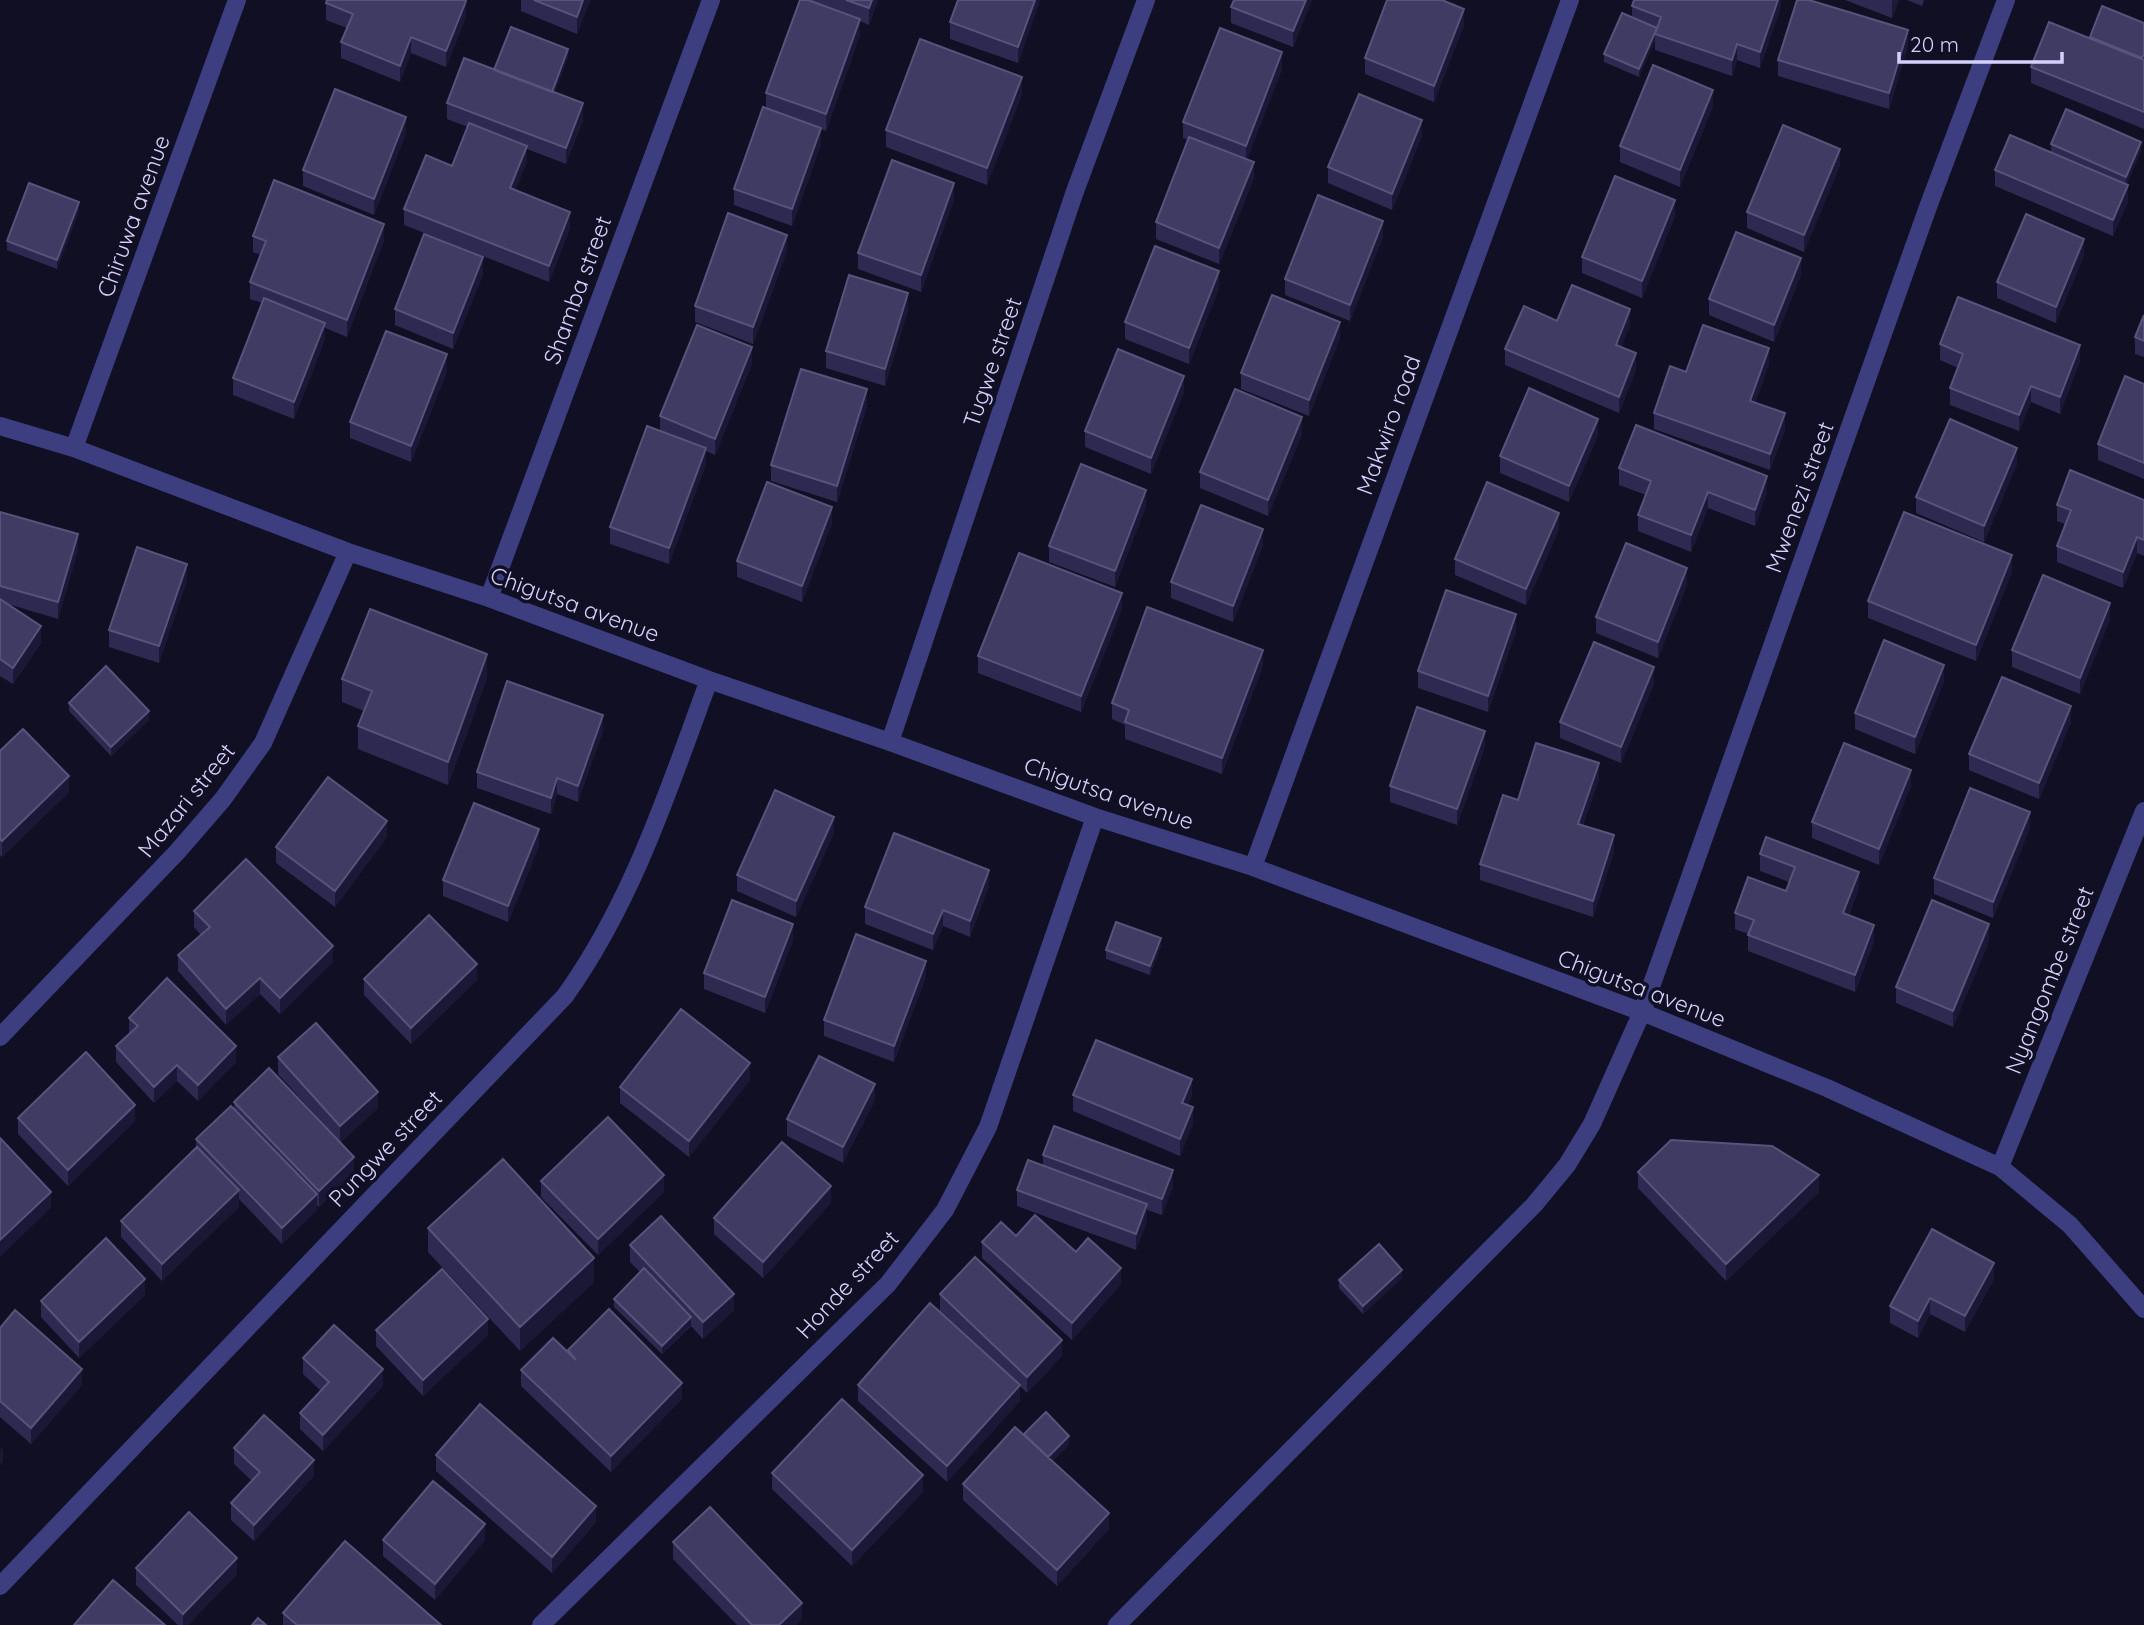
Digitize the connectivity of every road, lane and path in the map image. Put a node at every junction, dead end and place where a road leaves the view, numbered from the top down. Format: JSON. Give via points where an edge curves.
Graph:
{"nodes":[{"id":1,"x":237,"y":0,"type":"edge"},
{"id":2,"x":711,"y":0,"type":"edge"},
{"id":3,"x":1146,"y":0,"type":"edge"},
{"id":4,"x":1570,"y":0,"type":"edge"},
{"id":5,"x":2006,"y":0,"type":"edge"},
{"id":6,"x":0,"y":426,"type":"edge"},
{"id":7,"x":75,"y":448,"type":"junction"},
{"id":8,"x":348,"y":552,"type":"junction"},
{"id":9,"x":489,"y":597,"type":"junction"},
{"id":10,"x":709,"y":680,"type":"junction"},
{"id":11,"x":890,"y":742,"type":"junction"},
{"id":12,"x":2144,"y":811,"type":"edge"},
{"id":13,"x":1095,"y":817,"type":"junction"},
{"id":14,"x":1253,"y":866,"type":"junction"},
{"id":15,"x":1642,"y":1012,"type":"junction"},
{"id":16,"x":0,"y":1037,"type":"edge"},
{"id":17,"x":2000,"y":1167,"type":"junction"},
{"id":18,"x":2144,"y":1309,"type":"edge"},
{"id":19,"x":0,"y":1586,"type":"edge"},
{"id":20,"x":541,"y":1625,"type":"edge"},
{"id":21,"x":1117,"y":1625,"type":"edge"}],
"edges":[{"from":1,"to":7,"type":"street","name":"Chiruwa avenue"},
{"from":2,"to":9,"type":"street","name":"Shamba street"},
{"from":3,"to":11,"type":"street","name":"Tugwe street","via":[[1074,194]]},
{"from":4,"to":14,"type":"street","name":"Makwiro road"},
{"from":5,"to":15,"type":"street","name":"Mwenezi street"},
{"from":6,"to":7,"type":"street","name":"Chigutsa avenue"},
{"from":7,"to":8,"type":"street","name":"Chigutsa avenue"},
{"from":8,"to":9,"type":"street","name":"Chigutsa avenue"},
{"from":8,"to":16,"type":"street","name":"Mazari street","via":[[263,743],[223,799]]},
{"from":9,"to":10,"type":"street","name":"Chigutsa avenue"},
{"from":10,"to":11,"type":"street","name":"Chigutsa avenue"},
{"from":10,"to":19,"type":"street","name":"Pungwe street","via":[[656,823],[611,922],[565,996]]},
{"from":11,"to":13,"type":"street","name":"Chigutsa avenue"},
{"from":12,"to":17,"type":"street","name":"Nyangombe street"},
{"from":13,"to":14,"type":"street","name":"Chigutsa avenue"},
{"from":13,"to":20,"type":"street","name":"Honde street","via":[[988,1126],[944,1210],[888,1284]]},
{"from":14,"to":15,"type":"street","name":"Chigutsa avenue"},
{"from":15,"to":17,"type":"street","name":"Chigutsa avenue","via":[[1827,1088]]},
{"from":15,"to":21,"type":"street","name":"Mwenezi street","via":[[1592,1124],[1567,1165],[1534,1205]]},
{"from":17,"to":18,"type":"street","name":"Chigutsa avenue","via":[[2070,1225]]}]}
